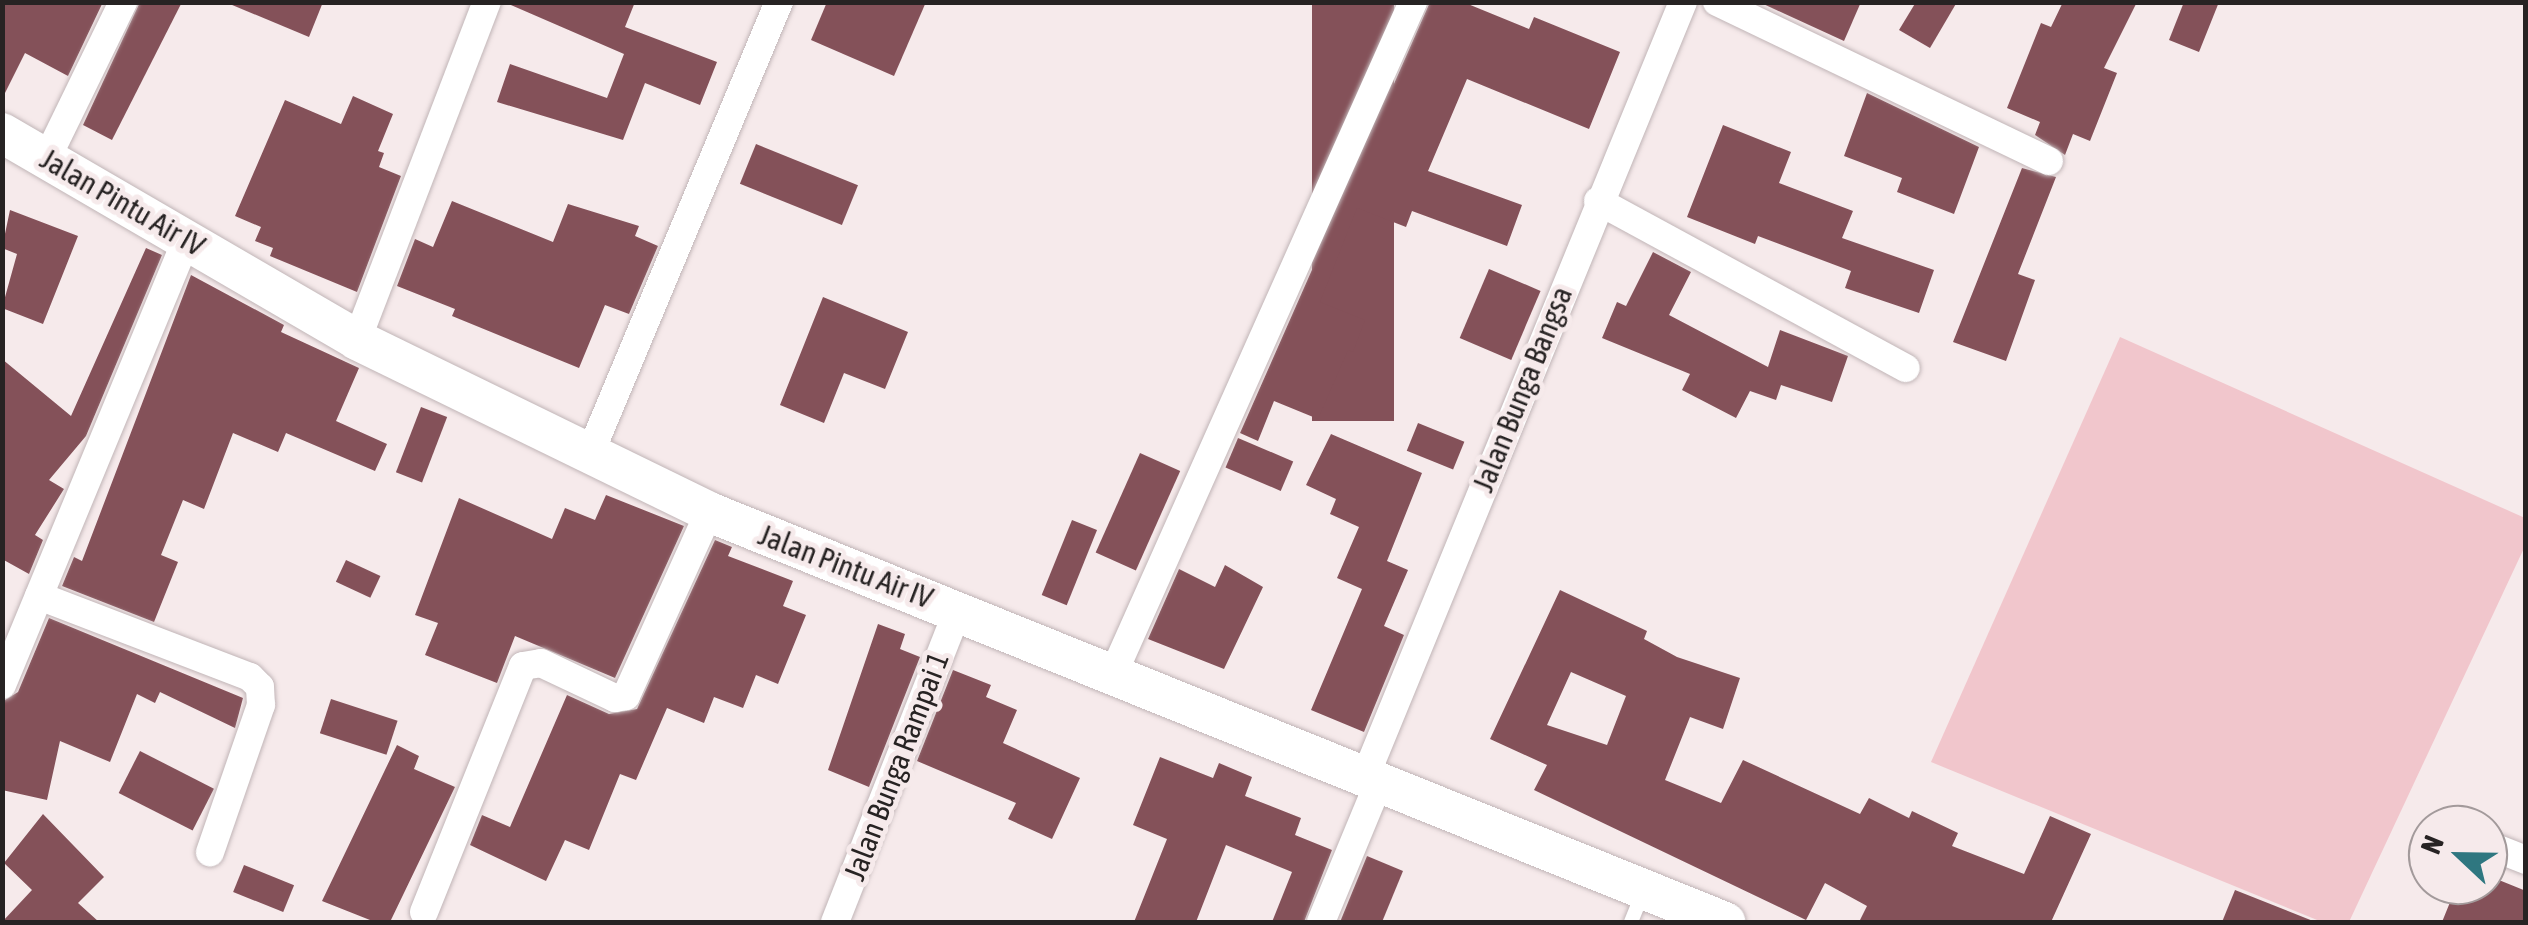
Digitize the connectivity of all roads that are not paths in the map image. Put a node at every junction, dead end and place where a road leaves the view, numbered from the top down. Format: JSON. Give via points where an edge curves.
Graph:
{"nodes":[{"id":1,"x":123,"y":2,"type":"edge"},
{"id":2,"x":487,"y":2,"type":"edge"},
{"id":3,"x":779,"y":2,"type":"edge"},
{"id":4,"x":1412,"y":2,"type":"edge"},
{"id":5,"x":1682,"y":2,"type":"edge"},
{"id":6,"x":1717,"y":2,"type":"edge"},
{"id":7,"x":2,"y":133,"type":"edge"},
{"id":8,"x":47,"y":158,"type":"junction"},
{"id":9,"x":2049,"y":161,"type":"dead end"},
{"id":10,"x":1598,"y":201,"type":"junction"},
{"id":11,"x":187,"y":239,"type":"junction"},
{"id":12,"x":357,"y":340,"type":"junction"},
{"id":13,"x":1906,"y":368,"type":"dead end"},
{"id":14,"x":590,"y":456,"type":"junction"},
{"id":15,"x":709,"y":512,"type":"junction"},
{"id":16,"x":39,"y":596,"type":"junction"},
{"id":17,"x":958,"y":610,"type":"junction"},
{"id":18,"x":1114,"y":672,"type":"junction"},
{"id":19,"x":2,"y":685,"type":"edge"},
{"id":20,"x":1372,"y":779,"type":"junction"},
{"id":21,"x":210,"y":852,"type":"dead end"},
{"id":22,"x":1638,"y":906,"type":"edge"},
{"id":23,"x":424,"y":912,"type":"dead end"},
{"id":24,"x":835,"y":922,"type":"edge"},
{"id":25,"x":1321,"y":922,"type":"edge"},
{"id":26,"x":1726,"y":922,"type":"edge"}],
"edges":[{"from":1,"to":8,"type":"street"},
{"from":2,"to":12,"type":"street"},
{"from":3,"to":14,"type":"street"},
{"from":4,"to":18,"type":"street"},
{"from":5,"to":10,"type":"street","name":"Jalan Bunga Bangsa"},
{"from":6,"to":9,"type":"street"},
{"from":7,"to":8,"type":"main road","name":"Jalan Pintu Air IV"},
{"from":8,"to":11,"type":"main road","name":"Jalan Pintu Air IV"},
{"from":10,"to":13,"type":"street"},
{"from":10,"to":20,"type":"street","name":"Jalan Bunga Bangsa"},
{"from":11,"to":12,"type":"main road","name":"Jalan Pintu Air IV"},
{"from":11,"to":16,"type":"street"},
{"from":12,"to":14,"type":"main road","name":"Jalan Pintu Air IV"},
{"from":14,"to":15,"type":"main road","name":"Jalan Pintu Air IV"},
{"from":15,"to":17,"type":"main road","name":"Jalan Pintu Air IV"},
{"from":15,"to":23,"type":"street","via":[[626,696],[614,698],[541,664],[523,666]]},
{"from":16,"to":19,"type":"street"},
{"from":16,"to":21,"type":"street","via":[[250,677],[260,687],[261,705]]},
{"from":17,"to":18,"type":"main road","name":"Jalan Pintu Air IV"},
{"from":17,"to":24,"type":"street","name":"Jalan Bunga Rampai 1"},
{"from":18,"to":20,"type":"main road","name":"Jalan Pintu Air IV"},
{"from":20,"to":22,"type":"main road","name":"Jalan Pintu Air IV"},
{"from":20,"to":25,"type":"street","name":"Jalan Bunga Bangsa"},
{"from":22,"to":26,"type":"main road","name":"Jalan Pintu Air IV"}]}
